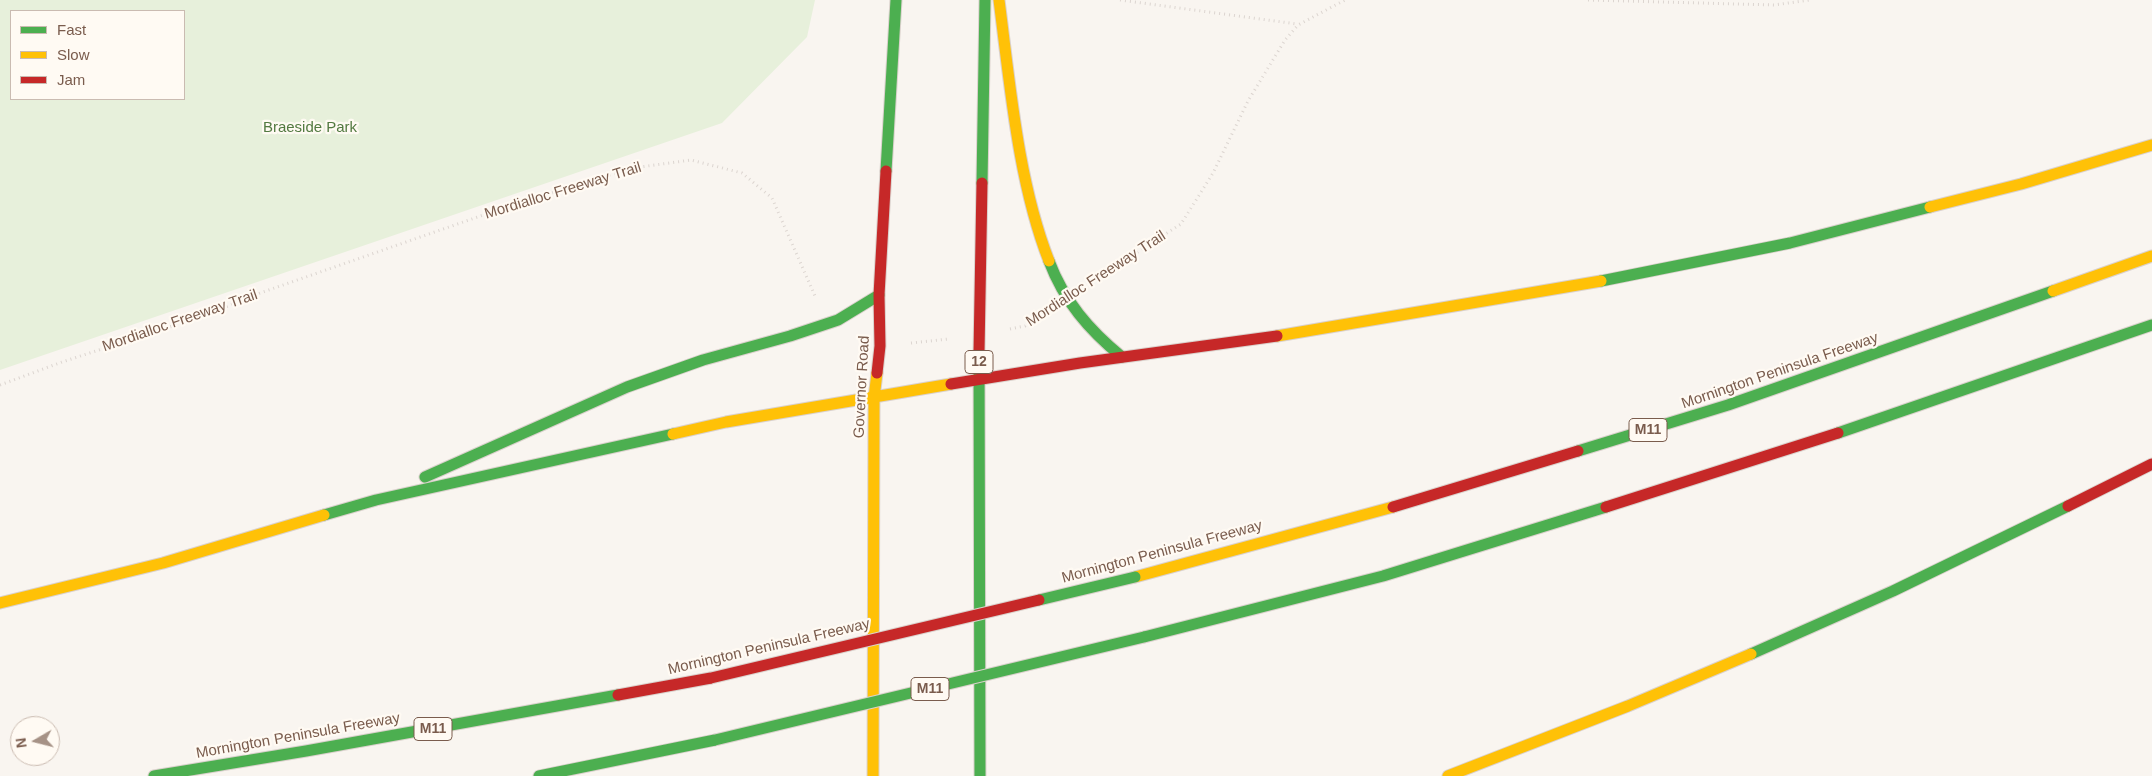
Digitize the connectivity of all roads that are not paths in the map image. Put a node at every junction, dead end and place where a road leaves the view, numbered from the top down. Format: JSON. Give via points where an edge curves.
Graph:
{"nodes":[{"id":1,"x":896,"y":0,"type":"edge"},
{"id":2,"x":985,"y":0,"type":"edge"},
{"id":3,"x":999,"y":0,"type":"edge"},
{"id":4,"x":2152,"y":145,"type":"edge"},
{"id":5,"x":2152,"y":256,"type":"edge"},
{"id":6,"x":879,"y":295,"type":"junction"},
{"id":7,"x":2152,"y":325,"type":"edge"},
{"id":8,"x":1122,"y":357,"type":"junction"},
{"id":9,"x":979,"y":379,"type":"junction"},
{"id":10,"x":874,"y":398,"type":"junction"},
{"id":11,"x":2152,"y":464,"type":"edge"},
{"id":12,"x":376,"y":500,"type":"junction"},
{"id":13,"x":0,"y":603,"type":"edge"},
{"id":14,"x":154,"y":776,"type":"edge"},
{"id":15,"x":539,"y":776,"type":"edge"},
{"id":16,"x":873,"y":776,"type":"edge"},
{"id":17,"x":980,"y":776,"type":"edge"},
{"id":18,"x":1448,"y":776,"type":"edge"}],
"edges":[{"from":1,"to":6,"type":"main road","name":"Governor Road"},
{"from":2,"to":9,"type":"main road","number":"12"},
{"from":3,"to":8,"type":"main road","via":[[1017,134],[1035,221],[1066,298],[1098,337]]},
{"from":4,"to":8,"type":"main road","via":[[2020,184],[1790,243],[1555,290],[1238,342]]},
{"from":5,"to":14,"type":"main road","name":"Mornington Peninsula Freeway","number":"M11","bridge":true,"via":[[1728,405],[1396,506],[1135,576],[711,678]]},
{"from":6,"to":10,"type":"main road","name":"Governor Road","via":[[880,346]]},
{"from":6,"to":12,"type":"main road","via":[[838,320],[703,360],[627,387]]},
{"from":7,"to":15,"type":"main road","number":"M11","bridge":true,"via":[[1784,452],[1383,576],[715,740]]},
{"from":8,"to":9,"type":"main road"},
{"from":9,"to":10,"type":"main road"},
{"from":9,"to":17,"type":"main road","number":"12"},
{"from":10,"to":12,"type":"main road","via":[[726,422]]},
{"from":10,"to":16,"type":"main road","name":"Governor Road"},
{"from":11,"to":18,"type":"main road","via":[[1896,590],[1696,678]]},
{"from":12,"to":13,"type":"main road","via":[[163,563]]}]}
